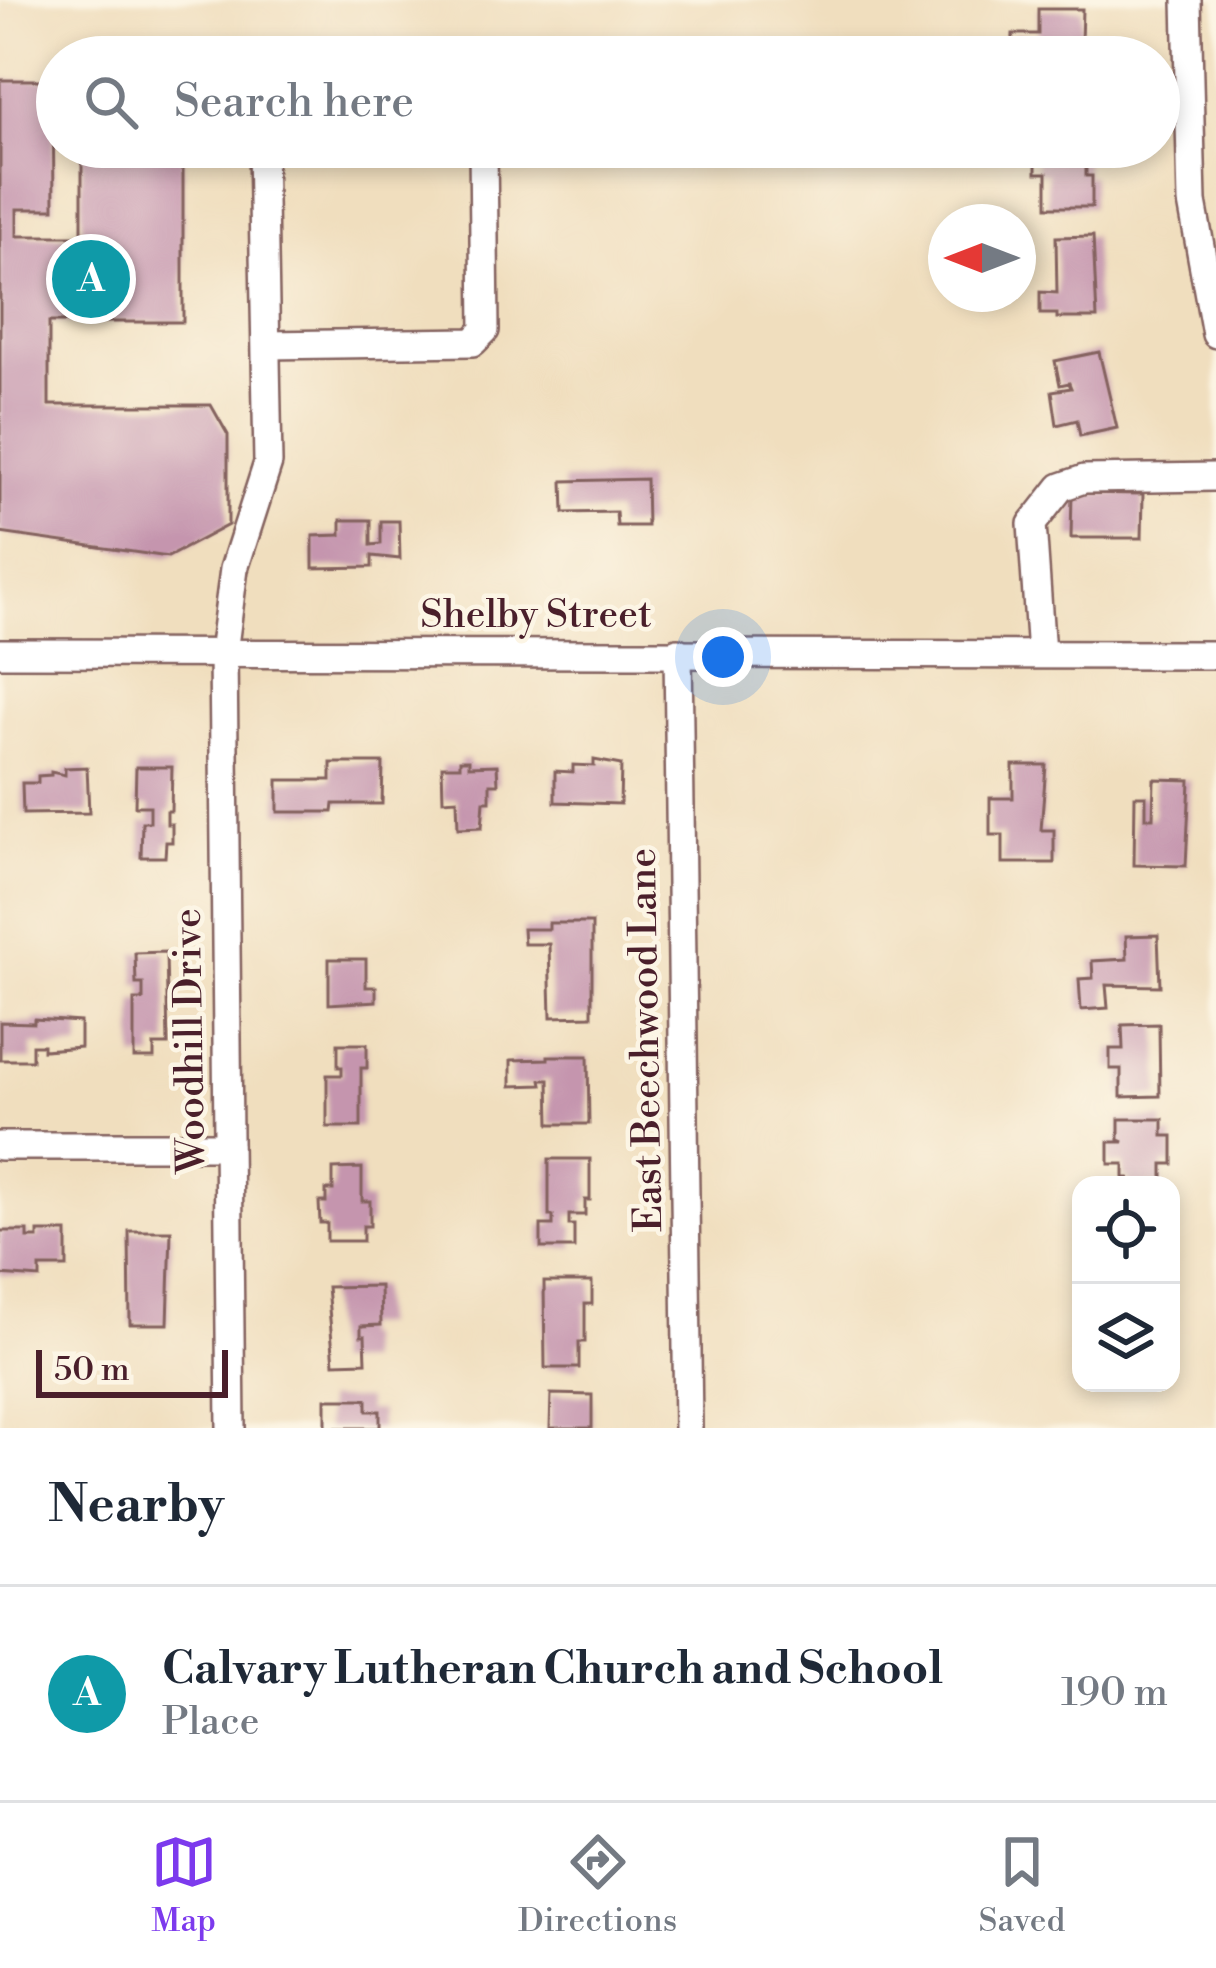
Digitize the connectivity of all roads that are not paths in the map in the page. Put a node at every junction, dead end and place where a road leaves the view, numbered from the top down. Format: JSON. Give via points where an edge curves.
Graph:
{"nodes":[{"id":1,"x":1187,"y":0,"type":"edge"},
{"id":2,"x":263,"y":168,"type":"edge"},
{"id":3,"x":483,"y":168,"type":"edge"},
{"id":4,"x":1216,"y":334,"type":"edge"},
{"id":5,"x":267,"y":345,"type":"junction"},
{"id":6,"x":1216,"y":477,"type":"edge"},
{"id":7,"x":679,"y":652,"type":"junction"},
{"id":8,"x":0,"y":653,"type":"edge"},
{"id":9,"x":223,"y":653,"type":"junction"},
{"id":10,"x":1041,"y":654,"type":"junction"},
{"id":11,"x":1216,"y":655,"type":"edge"},
{"id":12,"x":228,"y":1145,"type":"junction"},
{"id":13,"x":0,"y":1146,"type":"edge"},
{"id":14,"x":231,"y":1428,"type":"edge"},
{"id":15,"x":688,"y":1428,"type":"edge"}],
"edges":[{"from":1,"to":4,"type":"street","via":[[1192,202]]},
{"from":2,"to":5,"type":"street","name":"Woodhill Drive"},
{"from":3,"to":5,"type":"street","via":[[485,330],[473,342]]},
{"from":5,"to":9,"type":"street","name":"Woodhill Drive","via":[[268,464],[234,568]]},
{"from":6,"to":10,"type":"street","via":[[1084,478],[1052,496],[1031,537]]},
{"from":7,"to":9,"type":"street","name":"Shelby Street"},
{"from":7,"to":10,"type":"street","name":"Shelby Street"},
{"from":7,"to":15,"type":"street","name":"East Beechwood Lane"},
{"from":8,"to":9,"type":"street","name":"Shelby Street"},
{"from":9,"to":12,"type":"street","name":"Woodhill Drive"},
{"from":10,"to":11,"type":"street","name":"Shelby Street"},
{"from":12,"to":13,"type":"street"},
{"from":12,"to":14,"type":"street","name":"Woodhill Drive"}]}
